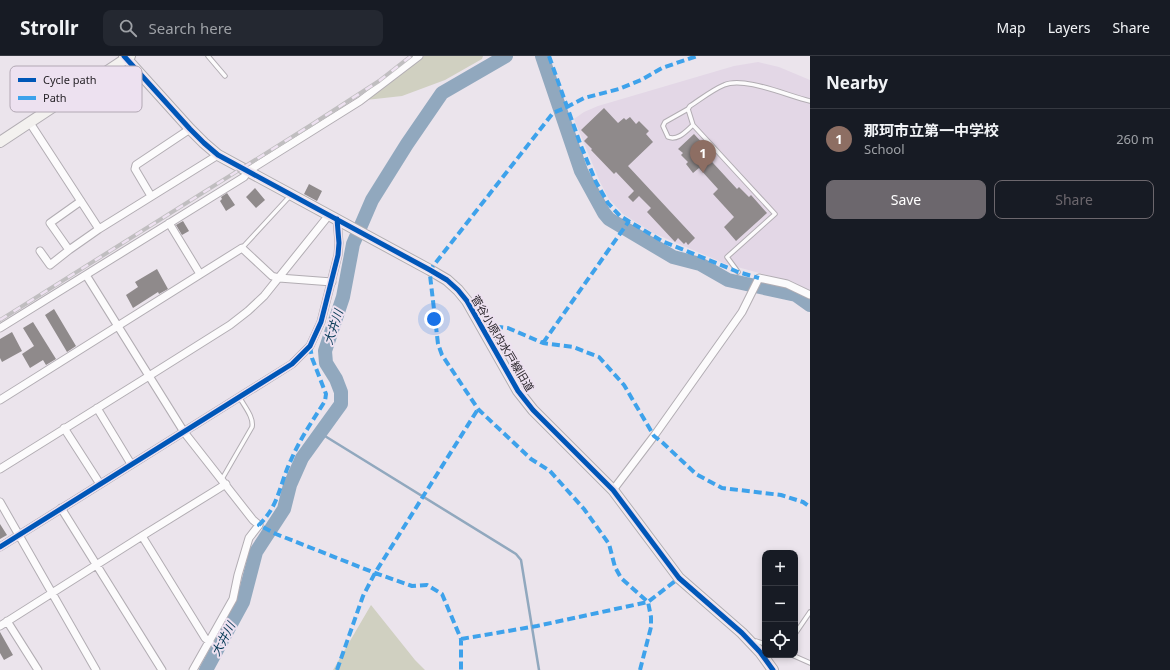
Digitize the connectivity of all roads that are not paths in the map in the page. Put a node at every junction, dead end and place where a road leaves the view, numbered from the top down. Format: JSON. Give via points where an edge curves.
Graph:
{"nodes":[{"id":1,"x":208,"y":56,"type":"edge"},
{"id":2,"x":418,"y":56,"type":"edge"},
{"id":3,"x":127,"y":57,"type":"edge"},
{"id":4,"x":114,"y":66,"type":"edge"},
{"id":5,"x":135,"y":66,"type":"edge"},
{"id":6,"x":142,"y":74,"type":"edge"},
{"id":7,"x":224,"y":76,"type":"dead end"},
{"id":8,"x":810,"y":100,"type":"edge"},
{"id":9,"x":688,"y":109,"type":"junction"},
{"id":10,"x":46,"y":112,"type":"edge"},
{"id":11,"x":30,"y":123,"type":"junction"},
{"id":12,"x":693,"y":124,"type":"junction"},
{"id":13,"x":190,"y":129,"type":"junction"},
{"id":14,"x":0,"y":142,"type":"edge"},
{"id":15,"x":218,"y":155,"type":"junction"},
{"id":16,"x":248,"y":171,"type":"junction"},
{"id":17,"x":292,"y":195,"type":"junction"},
{"id":18,"x":152,"y":196,"type":"junction"},
{"id":19,"x":81,"y":201,"type":"junction"},
{"id":20,"x":333,"y":217,"type":"junction"},
{"id":21,"x":169,"y":223,"type":"junction"},
{"id":22,"x":99,"y":229,"type":"junction"},
{"id":23,"x":242,"y":248,"type":"junction"},
{"id":24,"x":69,"y":250,"type":"junction"},
{"id":25,"x":40,"y":251,"type":"dead end"},
{"id":26,"x":738,"y":272,"type":"dead end"},
{"id":27,"x":200,"y":274,"type":"junction"},
{"id":28,"x":86,"y":275,"type":"junction"},
{"id":29,"x":279,"y":278,"type":"junction"},
{"id":30,"x":332,"y":282,"type":"junction"},
{"id":31,"x":810,"y":295,"type":"edge"},
{"id":32,"x":118,"y":326,"type":"junction"},
{"id":33,"x":0,"y":328,"type":"edge"},
{"id":34,"x":149,"y":376,"type":"junction"},
{"id":35,"x":240,"y":398,"type":"junction"},
{"id":36,"x":0,"y":400,"type":"edge"},
{"id":37,"x":97,"y":408,"type":"junction"},
{"id":38,"x":64,"y":428,"type":"junction"},
{"id":39,"x":184,"y":432,"type":"junction"},
{"id":40,"x":131,"y":464,"type":"junction"},
{"id":41,"x":0,"y":469,"type":"edge"},
{"id":42,"x":224,"y":482,"type":"junction"},
{"id":43,"x":100,"y":484,"type":"junction"},
{"id":44,"x":613,"y":490,"type":"junction"},
{"id":45,"x":0,"y":502,"type":"edge"},
{"id":46,"x":61,"y":508,"type":"junction"},
{"id":47,"x":19,"y":535,"type":"junction"},
{"id":48,"x":142,"y":536,"type":"junction"},
{"id":49,"x":0,"y":547,"type":"edge"},
{"id":50,"x":97,"y":565,"type":"junction"},
{"id":51,"x":53,"y":593,"type":"junction"},
{"id":52,"x":810,"y":612,"type":"edge"},
{"id":53,"x":7,"y":621,"type":"junction"},
{"id":54,"x":0,"y":626,"type":"edge"},
{"id":55,"x":798,"y":630,"type":"edge"},
{"id":56,"x":210,"y":642,"type":"junction"},
{"id":57,"x":751,"y":643,"type":"junction"},
{"id":58,"x":762,"y":643,"type":"edge"},
{"id":59,"x":798,"y":658,"type":"edge"},
{"id":60,"x":810,"y":663,"type":"edge"},
{"id":61,"x":38,"y":670,"type":"edge"},
{"id":62,"x":96,"y":670,"type":"edge"},
{"id":63,"x":162,"y":670,"type":"edge"},
{"id":64,"x":193,"y":670,"type":"edge"},
{"id":65,"x":773,"y":670,"type":"edge"}],
"edges":[{"from":1,"to":7,"type":"lane"},
{"from":2,"to":16,"type":"street","via":[[360,101]]},
{"from":3,"to":4,"type":"street"},
{"from":3,"to":5,"type":"street","name":"菅谷小原内水戸線旧道"},
{"from":6,"to":13,"type":"street","name":"菅谷小原内水戸線旧道"},
{"from":8,"to":9,"type":"lane","via":[[757,85],[735,82],[724,84]]},
{"from":9,"to":12,"type":"lane"},
{"from":9,"to":12,"type":"lane","via":[[664,122],[663,126],[668,137],[673,139]]},
{"from":10,"to":11,"type":"street"},
{"from":11,"to":14,"type":"street"},
{"from":11,"to":19,"type":"street"},
{"from":12,"to":26,"type":"lane","via":[[775,214],[727,257]]},
{"from":13,"to":15,"type":"street","name":"菅谷小原内水戸線旧道"},
{"from":13,"to":18,"type":"street","via":[[136,165],[135,169]]},
{"from":15,"to":16,"type":"street","name":"菅谷小原内水戸線旧道"},
{"from":15,"to":18,"type":"street"},
{"from":16,"to":17,"type":"street","name":"菅谷小原内水戸線旧道"},
{"from":16,"to":21,"type":"street","via":[[244,177]]},
{"from":17,"to":20,"type":"street","name":"菅谷小原内水戸線旧道"},
{"from":17,"to":23,"type":"lane"},
{"from":18,"to":22,"type":"street"},
{"from":19,"to":22,"type":"street"},
{"from":19,"to":24,"type":"street","via":[[50,223]]},
{"from":20,"to":29,"type":"street"},
{"from":20,"to":30,"type":"street","via":[[339,243]]},
{"from":20,"to":44,"type":"street","name":"菅谷小原内水戸線旧道","via":[[430,270],[458,290],[476,314],[525,400]]},
{"from":21,"to":27,"type":"street"},
{"from":21,"to":28,"type":"street"},
{"from":22,"to":24,"type":"street"},
{"from":23,"to":27,"type":"street"},
{"from":23,"to":29,"type":"street","via":[[272,276]]},
{"from":24,"to":25,"type":"street","via":[[50,265]]},
{"from":27,"to":32,"type":"street"},
{"from":28,"to":32,"type":"street"},
{"from":28,"to":33,"type":"street"},
{"from":29,"to":30,"type":"street"},
{"from":29,"to":34,"type":"street","via":[[264,296],[230,325]]},
{"from":30,"to":35,"type":"street","via":[[321,322],[310,346],[292,364]]},
{"from":31,"to":44,"type":"street","via":[[787,284],[759,278],[742,312]]},
{"from":32,"to":34,"type":"street"},
{"from":32,"to":36,"type":"street"},
{"from":34,"to":37,"type":"street"},
{"from":34,"to":39,"type":"street"},
{"from":35,"to":39,"type":"street"},
{"from":35,"to":42,"type":"lane","via":[[253,423]]},
{"from":37,"to":38,"type":"street"},
{"from":37,"to":40,"type":"street"},
{"from":38,"to":41,"type":"street"},
{"from":38,"to":43,"type":"street"},
{"from":39,"to":40,"type":"street"},
{"from":39,"to":42,"type":"street"},
{"from":40,"to":43,"type":"street"},
{"from":42,"to":48,"type":"street"},
{"from":42,"to":56,"type":"street","via":[[259,525],[249,538],[233,600]]},
{"from":43,"to":46,"type":"street"},
{"from":44,"to":57,"type":"street","name":"菅谷小原内水戸線旧道","via":[[679,578]]},
{"from":45,"to":47,"type":"street"},
{"from":46,"to":47,"type":"street"},
{"from":46,"to":50,"type":"street"},
{"from":47,"to":49,"type":"street"},
{"from":47,"to":51,"type":"street"},
{"from":48,"to":50,"type":"street"},
{"from":48,"to":56,"type":"street","via":[[205,638]]},
{"from":50,"to":51,"type":"street"},
{"from":50,"to":63,"type":"street"},
{"from":51,"to":53,"type":"street"},
{"from":51,"to":62,"type":"street"},
{"from":52,"to":55,"type":"lane"},
{"from":53,"to":54,"type":"street"},
{"from":53,"to":61,"type":"street"},
{"from":56,"to":64,"type":"street"},
{"from":57,"to":58,"type":"lane"},
{"from":57,"to":65,"type":"street","name":"菅谷小原内水戸線旧道"},
{"from":59,"to":60,"type":"lane"}]}
